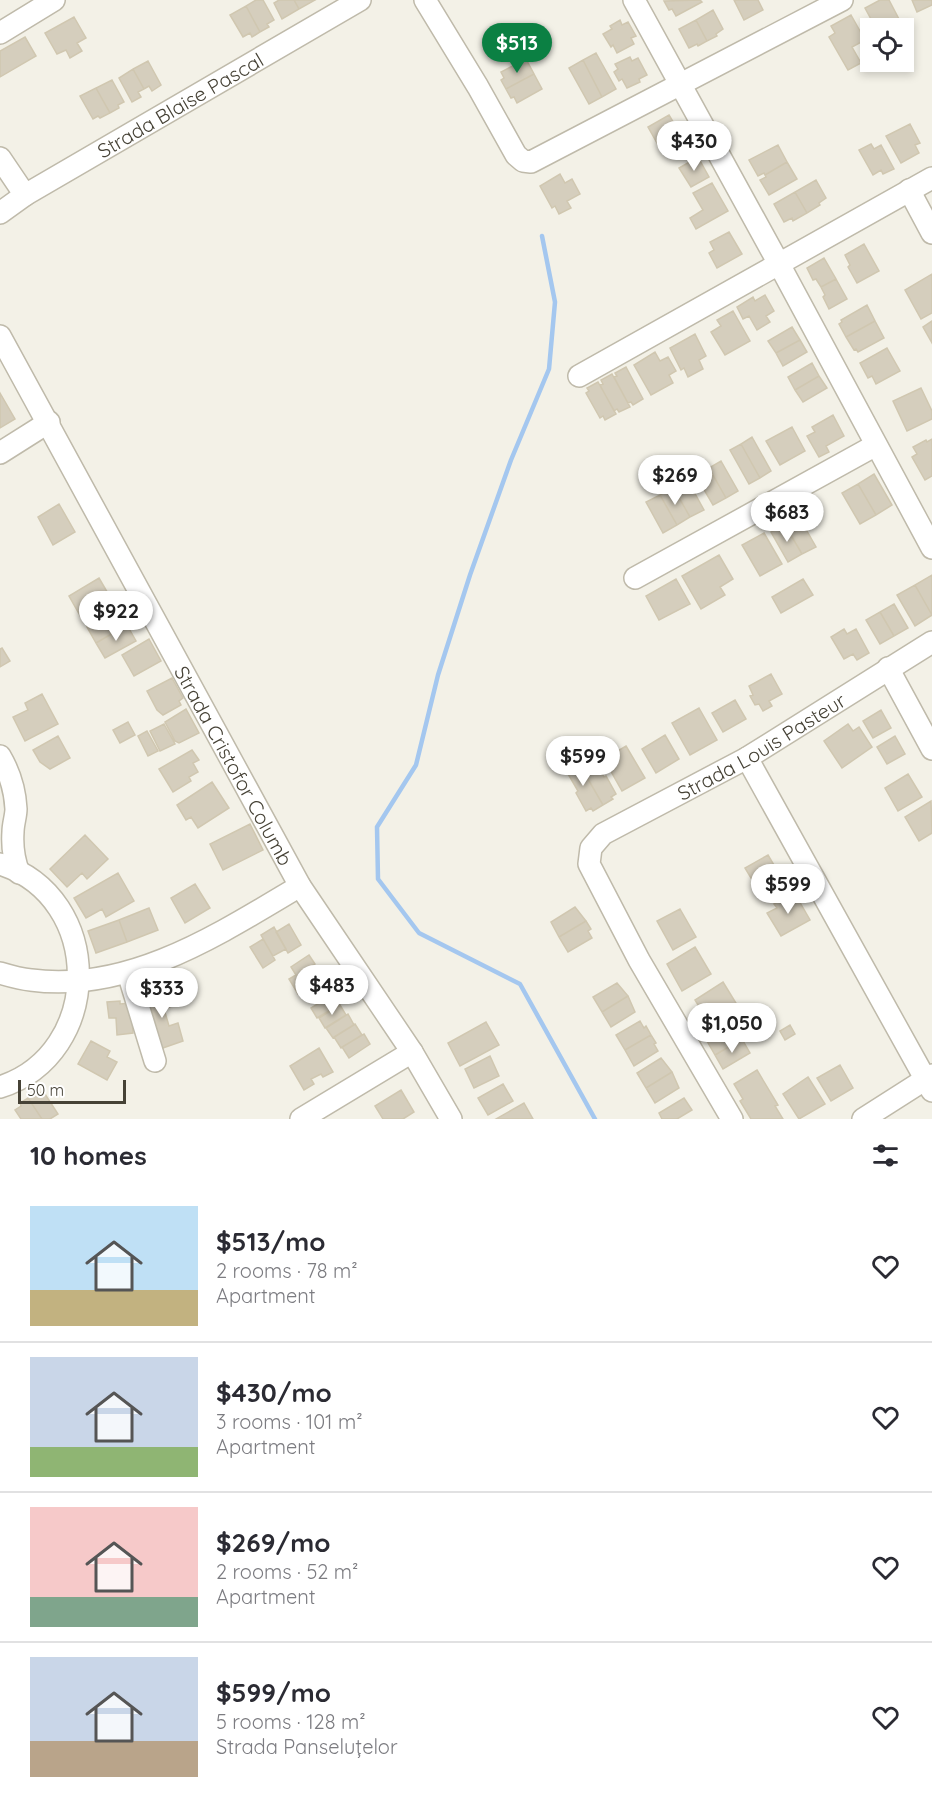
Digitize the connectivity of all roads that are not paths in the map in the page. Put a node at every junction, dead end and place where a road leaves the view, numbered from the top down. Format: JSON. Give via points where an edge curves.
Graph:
{"nodes":[{"id":1,"x":54,"y":0,"type":"edge"},
{"id":2,"x":360,"y":0,"type":"edge"},
{"id":3,"x":425,"y":0,"type":"edge"},
{"id":4,"x":634,"y":0,"type":"edge"},
{"id":5,"x":842,"y":0,"type":"edge"},
{"id":6,"x":0,"y":33,"type":"edge"},
{"id":7,"x":682,"y":85,"type":"junction"},
{"id":8,"x":0,"y":158,"type":"edge"},
{"id":9,"x":932,"y":178,"type":"edge"},
{"id":10,"x":909,"y":190,"type":"junction"},
{"id":11,"x":25,"y":195,"type":"junction"},
{"id":12,"x":0,"y":213,"type":"edge"},
{"id":13,"x":932,"y":233,"type":"edge"},
{"id":14,"x":779,"y":264,"type":"junction"},
{"id":15,"x":0,"y":336,"type":"edge"},
{"id":16,"x":579,"y":376,"type":"dead end"},
{"id":17,"x":48,"y":423,"type":"junction"},
{"id":18,"x":876,"y":445,"type":"junction"},
{"id":19,"x":0,"y":453,"type":"edge"},
{"id":20,"x":932,"y":548,"type":"edge"},
{"id":21,"x":635,"y":578,"type":"dead end"},
{"id":22,"x":932,"y":642,"type":"edge"},
{"id":23,"x":888,"y":668,"type":"junction"},
{"id":24,"x":932,"y":749,"type":"edge"},
{"id":25,"x":0,"y":756,"type":"edge"},
{"id":26,"x":747,"y":758,"type":"junction"},
{"id":27,"x":10,"y":869,"type":"edge"},
{"id":28,"x":300,"y":886,"type":"junction"},
{"id":29,"x":0,"y":973,"type":"edge"},
{"id":30,"x":128,"y":973,"type":"junction"},
{"id":31,"x":80,"y":982,"type":"junction"},
{"id":32,"x":412,"y":1052,"type":"junction"},
{"id":33,"x":156,"y":1061,"type":"dead end"},
{"id":34,"x":930,"y":1082,"type":"edge"},
{"id":35,"x":0,"y":1087,"type":"edge"},
{"id":36,"x":301,"y":1119,"type":"edge"},
{"id":37,"x":451,"y":1119,"type":"edge"},
{"id":38,"x":732,"y":1119,"type":"edge"},
{"id":39,"x":862,"y":1119,"type":"edge"}],
"edges":[{"from":1,"to":6,"type":"street"},
{"from":2,"to":11,"type":"street","name":"Strada Blaise Pascal"},
{"from":3,"to":7,"type":"street","via":[[523,161],[531,162]]},
{"from":4,"to":7,"type":"street"},
{"from":5,"to":7,"type":"street"},
{"from":7,"to":14,"type":"street"},
{"from":8,"to":11,"type":"street"},
{"from":9,"to":10,"type":"street"},
{"from":10,"to":13,"type":"street"},
{"from":10,"to":14,"type":"street"},
{"from":11,"to":12,"type":"street","name":"Strada Blaise Pascal"},
{"from":14,"to":16,"type":"street"},
{"from":14,"to":18,"type":"street"},
{"from":15,"to":17,"type":"street","name":"Strada Cristofor Columb"},
{"from":17,"to":19,"type":"street"},
{"from":17,"to":28,"type":"street","name":"Strada Cristofor Columb"},
{"from":18,"to":20,"type":"street"},
{"from":18,"to":21,"type":"street"},
{"from":22,"to":23,"type":"street","name":"Strada Louis Pasteur"},
{"from":23,"to":24,"type":"street"},
{"from":23,"to":26,"type":"street","name":"Strada Louis Pasteur"},
{"from":25,"to":27,"type":"street","via":[[11,775],[16,810]]},
{"from":26,"to":34,"type":"street"},
{"from":26,"to":38,"type":"street","name":"Strada Louis Pasteur","via":[[603,834],[591,848],[589,864]]},
{"from":27,"to":31,"type":"street","via":[[37,885],[65,919],[79,960]]},
{"from":28,"to":30,"type":"street","via":[[229,928]]},
{"from":28,"to":32,"type":"street","name":"Strada Cristofor Columb"},
{"from":29,"to":31,"type":"street","via":[[31,980]]},
{"from":30,"to":31,"type":"street"},
{"from":30,"to":33,"type":"street"},
{"from":31,"to":35,"type":"street","via":[[73,1014],[59,1043],[28,1074]]},
{"from":32,"to":36,"type":"street"},
{"from":32,"to":37,"type":"street","name":"Strada Cristofor Columb"},
{"from":34,"to":39,"type":"street"}]}
